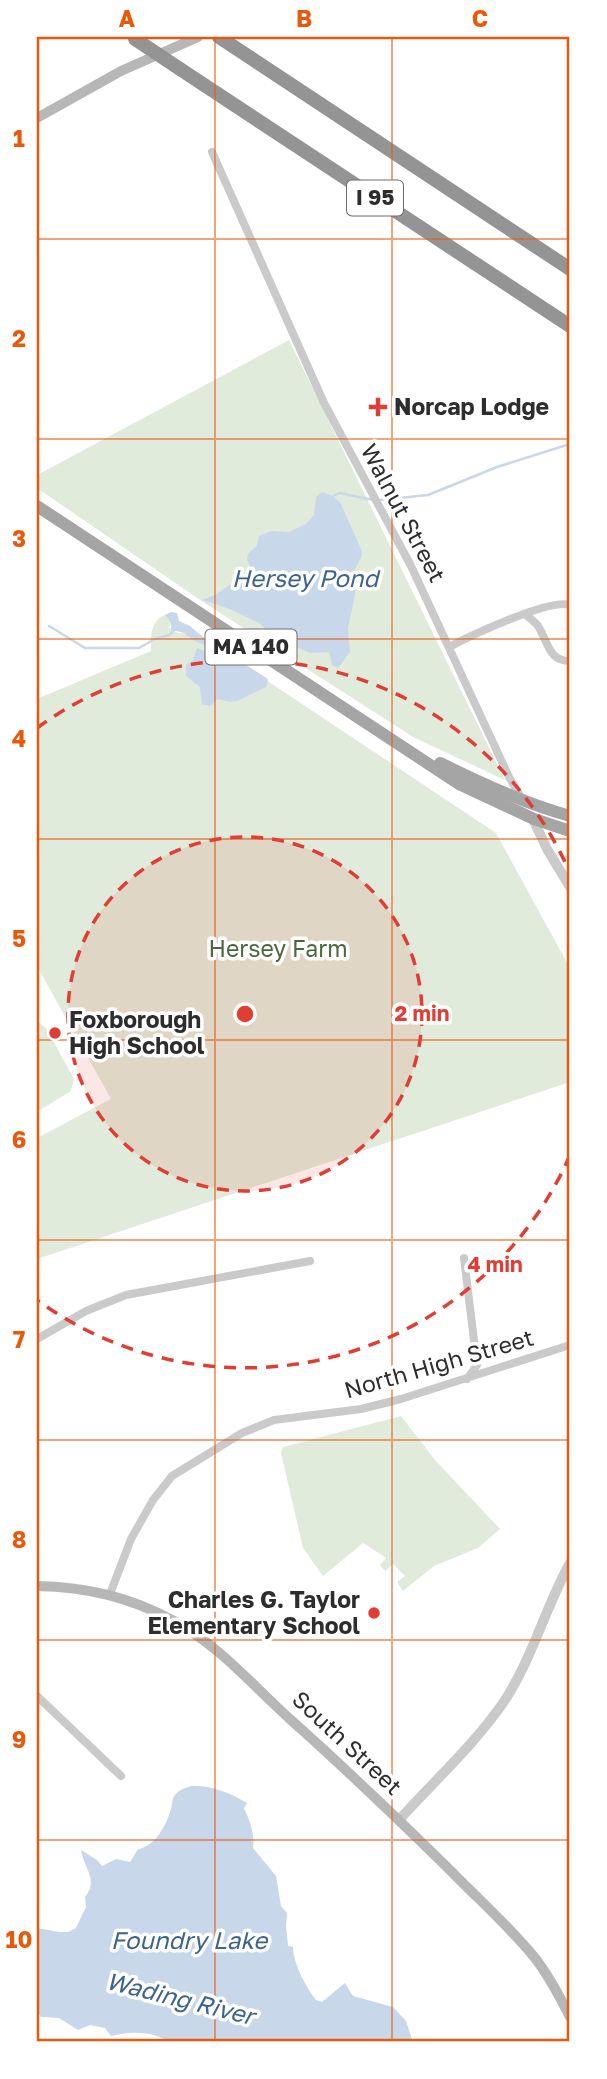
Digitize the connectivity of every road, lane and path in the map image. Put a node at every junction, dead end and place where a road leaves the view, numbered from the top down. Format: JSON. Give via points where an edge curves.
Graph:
{"nodes":[{"id":1,"x":198,"y":37,"type":"edge"},
{"id":2,"x":219,"y":37,"type":"edge"},
{"id":3,"x":133,"y":38,"type":"edge"},
{"id":4,"x":37,"y":118,"type":"edge"},
{"id":5,"x":212,"y":152,"type":"dead end"},
{"id":6,"x":570,"y":269,"type":"edge"},
{"id":7,"x":570,"y":326,"type":"edge"},
{"id":8,"x":37,"y":506,"type":"edge"},
{"id":9,"x":570,"y":605,"type":"edge"},
{"id":10,"x":526,"y":615,"type":"junction"},
{"id":11,"x":449,"y":647,"type":"junction"},
{"id":12,"x":570,"y":662,"type":"edge"},
{"id":13,"x":390,"y":738,"type":"junction"},
{"id":14,"x":524,"y":803,"type":"junction"},
{"id":15,"x":570,"y":816,"type":"edge"},
{"id":16,"x":534,"y":819,"type":"junction"},
{"id":17,"x":570,"y":831,"type":"edge"},
{"id":18,"x":570,"y":887,"type":"edge"},
{"id":19,"x":464,"y":1258,"type":"dead end"},
{"id":20,"x":310,"y":1261,"type":"dead end"},
{"id":21,"x":37,"y":1339,"type":"edge"},
{"id":22,"x":570,"y":1345,"type":"edge"},
{"id":23,"x":467,"y":1378,"type":"junction"},
{"id":24,"x":570,"y":1563,"type":"edge"},
{"id":25,"x":37,"y":1586,"type":"edge"},
{"id":26,"x":110,"y":1594,"type":"junction"},
{"id":27,"x":37,"y":1696,"type":"edge"},
{"id":28,"x":121,"y":1776,"type":"dead end"},
{"id":29,"x":399,"y":1820,"type":"junction"},
{"id":30,"x":570,"y":2017,"type":"edge"}],
"edges":[{"from":1,"to":4,"type":"main road","via":[[114,75]]},
{"from":2,"to":6,"type":"highway","number":"I 95"},
{"from":3,"to":7,"type":"highway","number":"I 95","bridge":true},
{"from":5,"to":11,"type":"street","name":"Walnut Street","via":[[324,403]]},
{"from":8,"to":13,"type":"main road","number":"MA 140"},
{"from":9,"to":10,"type":"street"},
{"from":10,"to":11,"type":"street","via":[[509,618]]},
{"from":10,"to":12,"type":"street","via":[[538,625],[548,649],[558,659]]},
{"from":11,"to":14,"type":"street","name":"Walnut Street"},
{"from":13,"to":14,"type":"main road","number":"MA 140"},
{"from":13,"to":16,"type":"main road","number":"MA 140","via":[[459,784]]},
{"from":14,"to":15,"type":"main road","number":"MA 140"},
{"from":14,"to":16,"type":"street","name":"Walnut Street"},
{"from":16,"to":17,"type":"main road","number":"MA 140"},
{"from":16,"to":18,"type":"street","name":"Walnut Street"},
{"from":19,"to":23,"type":"street","via":[[477,1364]]},
{"from":20,"to":21,"type":"street","via":[[126,1295]]},
{"from":22,"to":23,"type":"street","name":"North High Street"},
{"from":23,"to":26,"type":"street","name":"North High Street","via":[[361,1409],[274,1420],[209,1451],[172,1476],[153,1500],[131,1539]]},
{"from":24,"to":29,"type":"street","via":[[504,1701]]},
{"from":25,"to":26,"type":"main road","name":"South Street"},
{"from":26,"to":29,"type":"main road","name":"South Street","via":[[201,1637]]},
{"from":27,"to":28,"type":"street"},
{"from":29,"to":30,"type":"main road","name":"South Street","via":[[535,1958]]}]}
